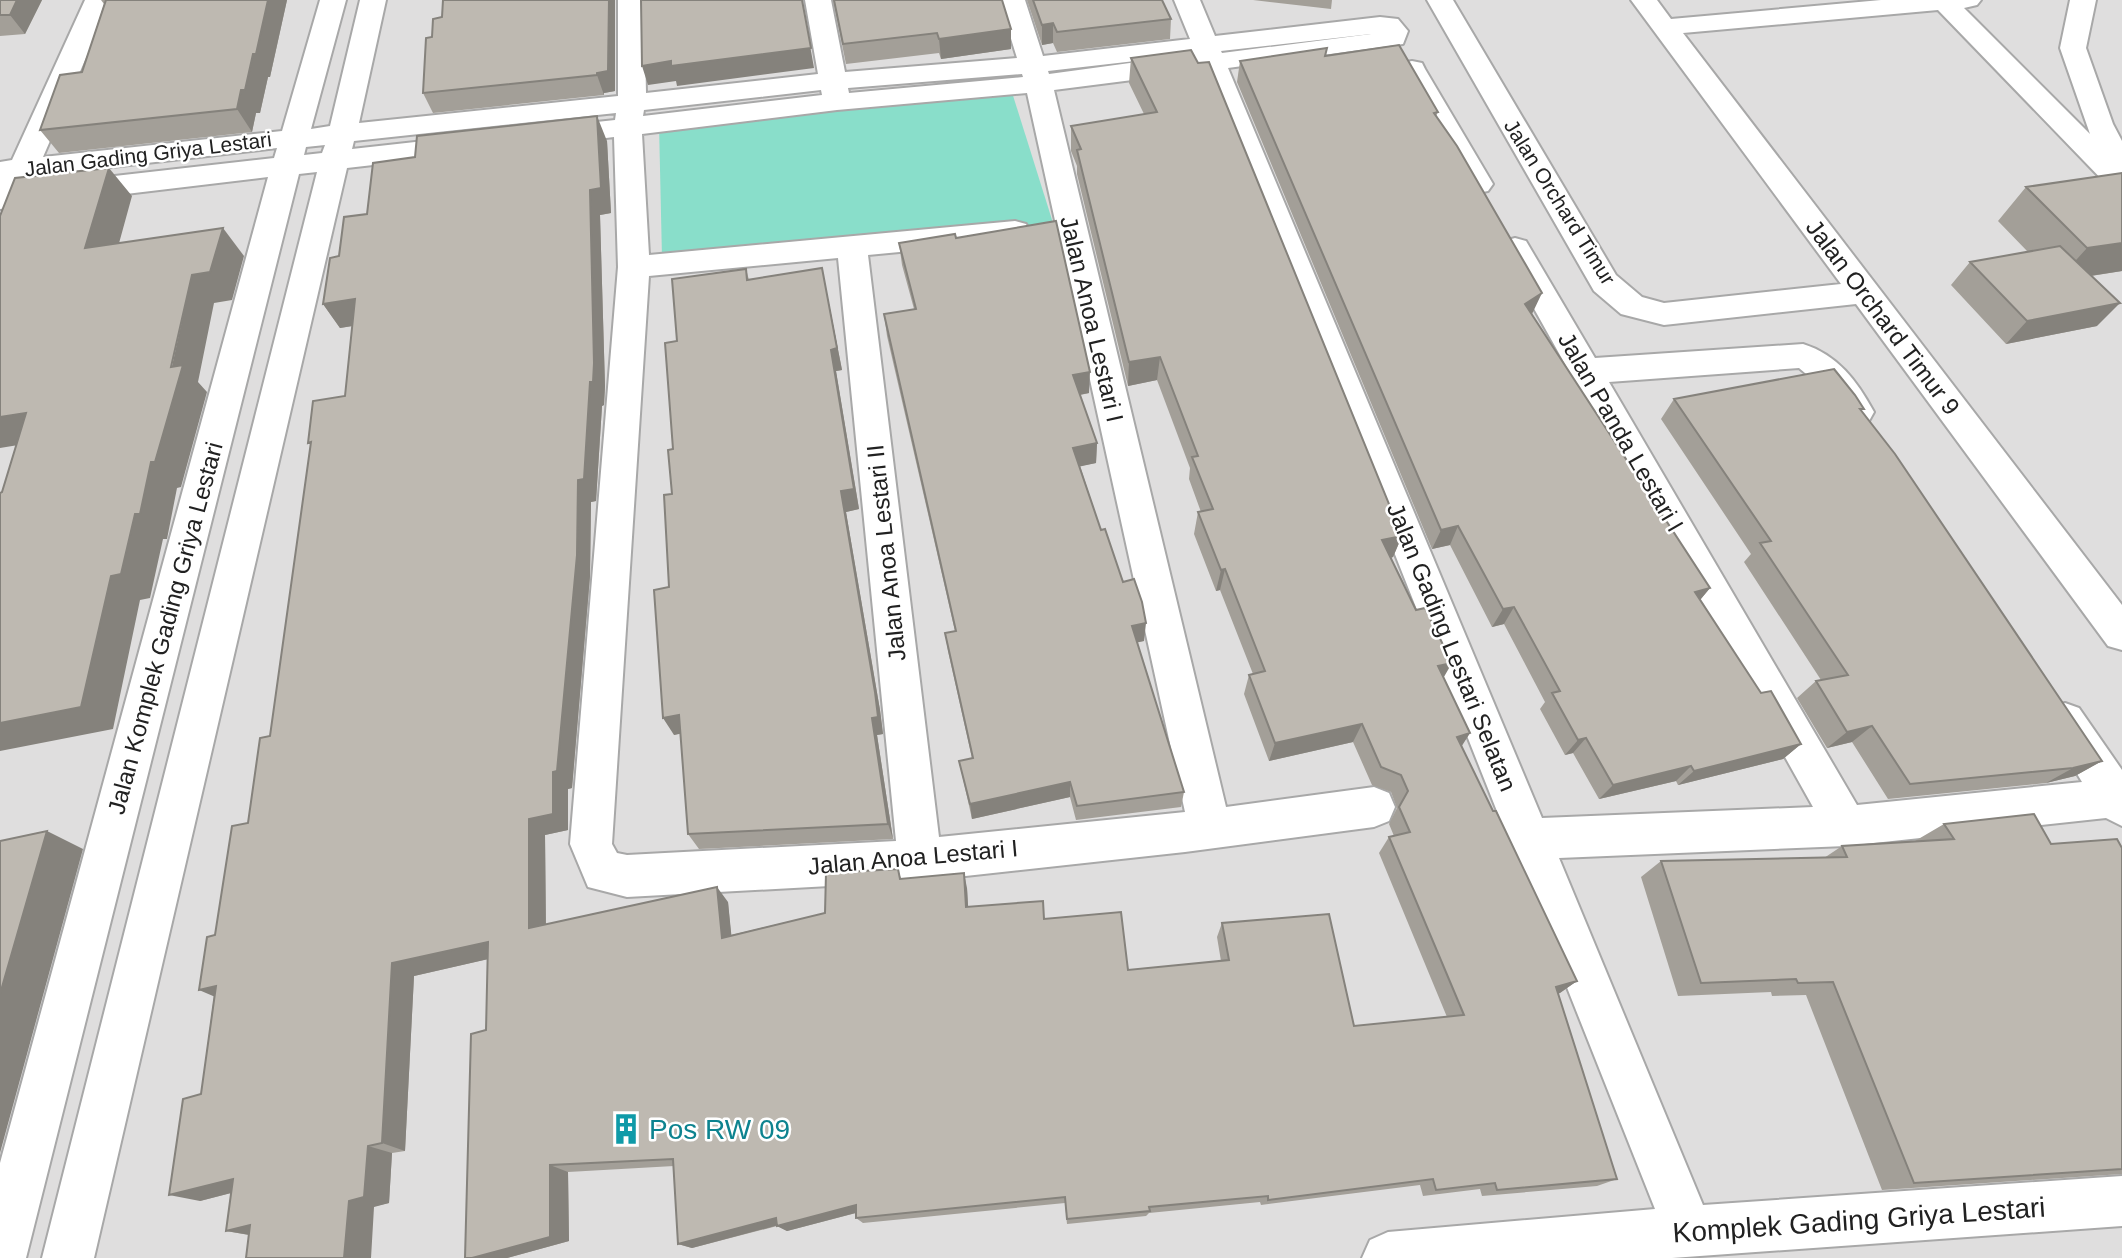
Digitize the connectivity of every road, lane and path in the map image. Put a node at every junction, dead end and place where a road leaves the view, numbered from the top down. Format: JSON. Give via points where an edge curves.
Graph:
{"nodes":[{"id":1,"x":98,"y":0,"type":"edge"},
{"id":2,"x":333,"y":0,"type":"edge"},
{"id":3,"x":373,"y":0,"type":"edge"},
{"id":4,"x":631,"y":0,"type":"edge"},
{"id":5,"x":818,"y":0,"type":"edge"},
{"id":6,"x":1012,"y":0,"type":"edge"},
{"id":7,"x":1187,"y":0,"type":"edge"},
{"id":8,"x":1440,"y":0,"type":"edge"},
{"id":9,"x":1644,"y":0,"type":"edge"},
{"id":10,"x":2083,"y":0,"type":"edge"},
{"id":11,"x":1956,"y":1,"type":"edge"},
{"id":12,"x":1664,"y":27,"type":"junction"},
{"id":13,"x":1209,"y":53,"type":"junction"},
{"id":14,"x":1036,"y":75,"type":"junction"},
{"id":15,"x":835,"y":92,"type":"junction"},
{"id":16,"x":630,"y":108,"type":"junction"},
{"id":17,"x":339,"y":147,"type":"junction"},
{"id":18,"x":291,"y":153,"type":"junction"},
{"id":19,"x":2122,"y":168,"type":"edge"},
{"id":20,"x":2122,"y":183,"type":"edge"},
{"id":21,"x":5,"y":189,"type":"edge"},
{"id":22,"x":1070,"y":226,"type":"junction"},
{"id":23,"x":852,"y":247,"type":"junction"},
{"id":24,"x":634,"y":267,"type":"junction"},
{"id":25,"x":1864,"y":292,"type":"junction"},
{"id":26,"x":1586,"y":371,"type":"junction"},
{"id":27,"x":1877,"y":442,"type":"edge"},
{"id":28,"x":2122,"y":634,"type":"edge"},
{"id":29,"x":2047,"y":694,"type":"edge"},
{"id":30,"x":2119,"y":802,"type":"edge"},
{"id":31,"x":1374,"y":807,"type":"dead end"},
{"id":32,"x":1846,"y":826,"type":"junction"},
{"id":33,"x":1209,"y":828,"type":"junction"},
{"id":34,"x":1531,"y":839,"type":"junction"},
{"id":35,"x":920,"y":860,"type":"junction"},
{"id":36,"x":2122,"y":1201,"type":"edge"},
{"id":37,"x":1689,"y":1231,"type":"junction"},
{"id":38,"x":0,"y":1258,"type":"edge"},
{"id":39,"x":68,"y":1258,"type":"edge"},
{"id":40,"x":1388,"y":1258,"type":"edge"}],
"edges":[{"from":1,"to":21,"type":"street"},
{"from":2,"to":18,"type":"street","name":"Jalan Komplek Gading Griya Lestari"},
{"from":3,"to":17,"type":"street","name":"Jalan Komplek Gading Griya Lestari"},
{"from":4,"to":16,"type":"street","name":"Jalan Anoa Lestari I"},
{"from":5,"to":15,"type":"street"},
{"from":6,"to":14,"type":"street","name":"Jalan Anoa Lestari I"},
{"from":7,"to":13,"type":"street","name":"Jalan Gading Lestari Selatan"},
{"from":8,"to":25,"type":"street","name":"Jalan Orchard Timur","via":[[1605,282],[1632,306],[1664,314]]},
{"from":9,"to":12,"type":"street","name":"Jalan Orchard Timur 9"},
{"from":10,"to":19,"type":"street","via":[[2073,48],[2099,124]]},
{"from":11,"to":12,"type":"street"},
{"from":11,"to":20,"type":"street"},
{"from":12,"to":25,"type":"street","name":"Jalan Orchard Timur 9"},
{"from":13,"to":14,"type":"street"},
{"from":13,"to":26,"type":"street","name":"Jalan Panda Lestari I","via":[[1394,38]]},
{"from":13,"to":34,"type":"street","name":"Jalan Gading Lestari Selatan"},
{"from":14,"to":15,"type":"street"},
{"from":14,"to":22,"type":"street","name":"Jalan Anoa Lestari I"},
{"from":15,"to":16,"type":"street"},
{"from":16,"to":17,"type":"street"},
{"from":16,"to":24,"type":"street","name":"Jalan Anoa Lestari I"},
{"from":17,"to":18,"type":"street","name":"Jalan Gading Griya Lestari"},
{"from":17,"to":39,"type":"street","name":"Jalan Komplek Gading Griya Lestari"},
{"from":18,"to":21,"type":"street","name":"Jalan Gading Griya Lestari"},
{"from":18,"to":38,"type":"street","name":"Jalan Komplek Gading Griya Lestari"},
{"from":22,"to":23,"type":"street"},
{"from":22,"to":33,"type":"street","name":"Jalan Anoa Lestari I"},
{"from":23,"to":24,"type":"street"},
{"from":23,"to":35,"type":"street","name":"Jalan Anoa Lestari II"},
{"from":24,"to":35,"type":"street","name":"Jalan Anoa Lestari I","via":[[590,844],[603,872],[626,877]]},
{"from":25,"to":28,"type":"street","name":"Jalan Orchard Timur 9"},
{"from":26,"to":27,"type":"street","via":[[1803,356],[1831,373]]},
{"from":26,"to":32,"type":"street","name":"Jalan Panda Lestari I"},
{"from":29,"to":30,"type":"street"},
{"from":30,"to":32,"type":"street"},
{"from":31,"to":33,"type":"street"},
{"from":32,"to":34,"type":"street"},
{"from":33,"to":35,"type":"street","name":"Jalan Anoa Lestari I"},
{"from":34,"to":37,"type":"street","name":"Jalan Gading Lestari Selatan"},
{"from":36,"to":37,"type":"street","name":"Komplek Gading Griya Lestari"},
{"from":37,"to":40,"type":"street","name":"Komplek Gading Griya Lestari"}]}
